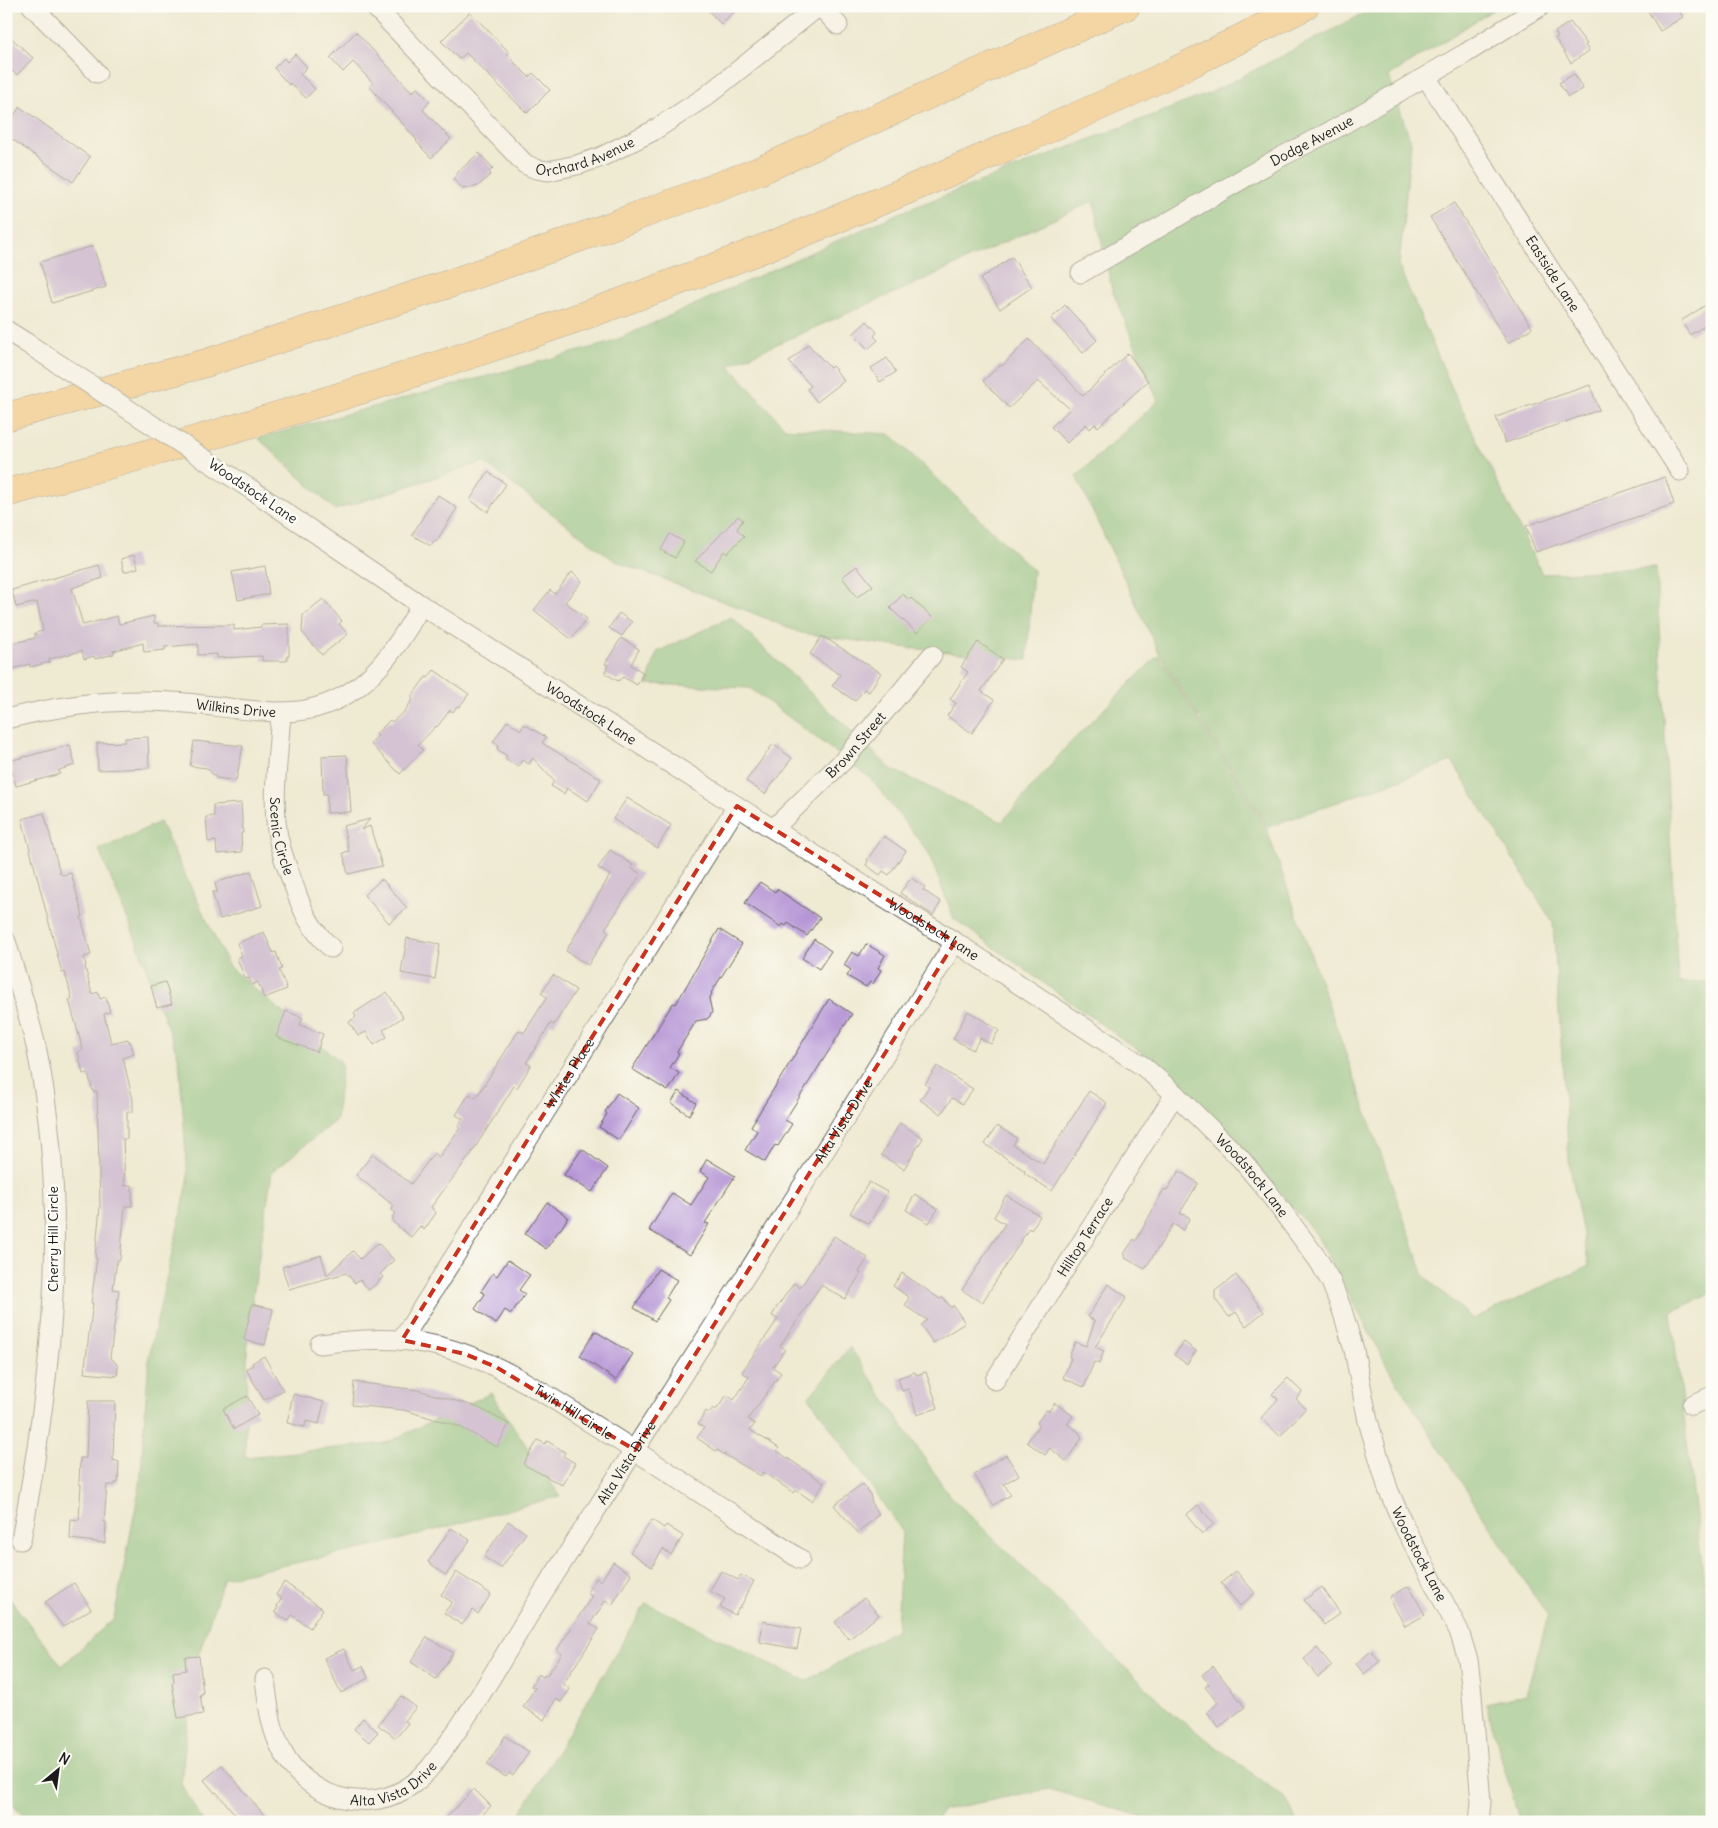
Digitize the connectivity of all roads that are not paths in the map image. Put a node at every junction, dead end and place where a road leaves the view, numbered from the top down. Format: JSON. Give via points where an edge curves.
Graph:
{"nodes":[{"id":1,"x":32,"y":6,"type":"edge"},
{"id":2,"x":374,"y":6,"type":"edge"},
{"id":3,"x":820,"y":6,"type":"edge"},
{"id":4,"x":1126,"y":6,"type":"edge"},
{"id":5,"x":1305,"y":6,"type":"edge"},
{"id":6,"x":1541,"y":6,"type":"edge"},
{"id":7,"x":838,"y":25,"type":"dead end"},
{"id":8,"x":97,"y":73,"type":"dead end"},
{"id":9,"x":1426,"y":77,"type":"junction"},
{"id":10,"x":1081,"y":273,"type":"dead end"},
{"id":11,"x":6,"y":330,"type":"edge"},
{"id":12,"x":6,"y":417,"type":"edge"},
{"id":13,"x":1680,"y":471,"type":"dead end"},
{"id":14,"x":6,"y":493,"type":"edge"},
{"id":15,"x":421,"y":605,"type":"junction"},
{"id":16,"x":932,"y":655,"type":"dead end"},
{"id":17,"x":281,"y":712,"type":"junction"},
{"id":18,"x":6,"y":719,"type":"edge"},
{"id":19,"x":737,"y":806,"type":"junction"},
{"id":20,"x":773,"y":829,"type":"junction"},
{"id":21,"x":6,"y":941,"type":"edge"},
{"id":22,"x":955,"y":942,"type":"junction"},
{"id":23,"x":331,"y":948,"type":"dead end"},
{"id":24,"x":1175,"y":1094,"type":"junction"},
{"id":25,"x":402,"y":1340,"type":"junction"},
{"id":26,"x":320,"y":1344,"type":"dead end"},
{"id":27,"x":995,"y":1380,"type":"dead end"},
{"id":28,"x":1712,"y":1396,"type":"edge"},
{"id":29,"x":1692,"y":1405,"type":"dead end"},
{"id":30,"x":635,"y":1450,"type":"junction"},
{"id":31,"x":21,"y":1540,"type":"dead end"},
{"id":32,"x":800,"y":1559,"type":"dead end"},
{"id":33,"x":265,"y":1678,"type":"dead end"},
{"id":34,"x":1479,"y":1822,"type":"edge"}],
"edges":[{"from":1,"to":8,"type":"street"},
{"from":2,"to":3,"type":"street","name":"Orchard Avenue","via":[[525,164],[548,171],[601,157],[654,131],[705,97]]},
{"from":3,"to":7,"type":"street"},
{"from":4,"to":12,"type":"highway","via":[[759,171],[562,244],[215,360]]},
{"from":5,"to":14,"type":"highway","via":[[1166,76],[1043,132],[731,261],[406,377],[261,422]]},
{"from":6,"to":9,"type":"street","name":"Dodge Avenue"},
{"from":9,"to":10,"type":"street","name":"Dodge Avenue"},
{"from":9,"to":13,"type":"street","name":"Eastside Lane"},
{"from":11,"to":15,"type":"street","name":"Woodstock Lane","bridge":true,"via":[[252,490]]},
{"from":15,"to":17,"type":"street","name":"Wilkins Drive","via":[[387,659],[348,695],[327,705]]},
{"from":15,"to":19,"type":"street","name":"Woodstock Lane"},
{"from":16,"to":20,"type":"street","name":"Brown Street","via":[[844,760]]},
{"from":17,"to":18,"type":"street","name":"Wilkins Drive","via":[[123,701],[78,704]]},
{"from":17,"to":23,"type":"street","name":"Scenic Circle","via":[[277,831],[282,854],[304,911],[316,933]]},
{"from":19,"to":20,"type":"street","name":"Woodstock Lane"},
{"from":19,"to":25,"type":"street","name":"Whites Place"},
{"from":20,"to":22,"type":"street","name":"Woodstock Lane"},
{"from":21,"to":31,"type":"street","name":"Cherry Hill Circle","via":[[36,1050],[43,1089],[52,1165],[56,1256],[43,1412]]},
{"from":22,"to":24,"type":"street","name":"Woodstock Lane","via":[[1144,1067]]},
{"from":22,"to":30,"type":"street","name":"Alta Vista Drive","via":[[866,1088]]},
{"from":24,"to":27,"type":"street","name":"Hilltop Terrace"},
{"from":24,"to":34,"type":"street","name":"Woodstock Lane","via":[[1240,1158],[1265,1188],[1319,1261],[1342,1310],[1388,1489],[1459,1632],[1468,1660],[1481,1802]]},
{"from":25,"to":26,"type":"street","name":"Twin Hill Circle","via":[[347,1340]]},
{"from":25,"to":30,"type":"street","name":"Twin Hill Circle","via":[[441,1347],[496,1367]]},
{"from":28,"to":29,"type":"street"},
{"from":30,"to":32,"type":"street","name":"Twin Hill Circle"},
{"from":30,"to":33,"type":"street","name":"Alta Vista Drive","via":[[462,1724],[426,1773],[411,1786],[394,1795],[352,1802],[310,1784],[283,1754],[268,1708]]}]}
